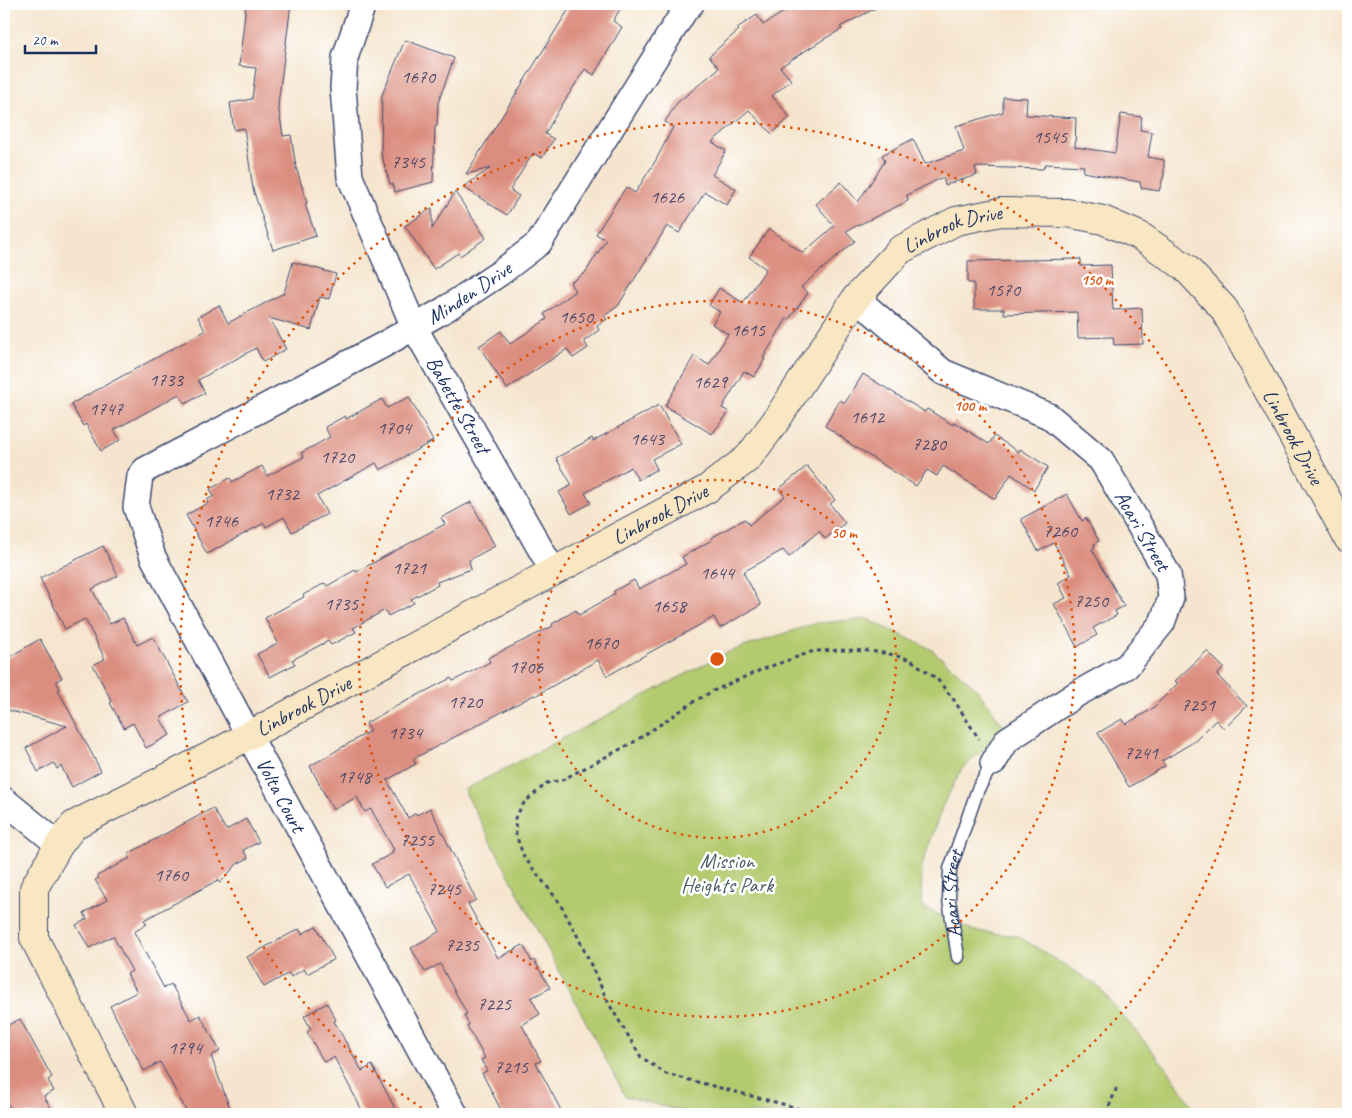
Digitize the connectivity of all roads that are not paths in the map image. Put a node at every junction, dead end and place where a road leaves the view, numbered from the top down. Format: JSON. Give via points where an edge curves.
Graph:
{"nodes":[{"id":1,"x":362,"y":4,"type":"edge"},
{"id":2,"x":691,"y":4,"type":"edge"},
{"id":3,"x":856,"y":298,"type":"junction"},
{"id":4,"x":414,"y":327,"type":"junction"},
{"id":5,"x":145,"y":470,"type":"joint"},
{"id":6,"x":1348,"y":538,"type":"edge"},
{"id":7,"x":553,"y":571,"type":"junction"},
{"id":8,"x":249,"y":735,"type":"junction"},
{"id":9,"x":993,"y":764,"type":"joint"},
{"id":10,"x":4,"y":800,"type":"edge"},
{"id":11,"x":59,"y":846,"type":"junction"},
{"id":12,"x":958,"y":957,"type":"dead end"},
{"id":13,"x":124,"y":1114,"type":"edge"},
{"id":14,"x":455,"y":1114,"type":"edge"}],
"edges":[{"from":1,"to":4,"type":"street","name":"Babette Street","via":[[345,58],[343,88],[350,178]]},
{"from":2,"to":4,"type":"street","name":"Minden Drive","via":[[539,243],[500,273]]},
{"from":3,"to":6,"type":"street","name":"Linbrook Drive","via":[[900,250],[956,221],[1001,212],[1068,213],[1103,220],[1140,236],[1186,268],[1224,309]]},
{"from":3,"to":7,"type":"street","name":"Linbrook Drive","via":[[748,458],[708,489]]},
{"from":3,"to":9,"type":"street","name":"Acari Street","via":[[943,372],[1049,416],[1101,460],[1168,574],[1171,598],[1162,623],[1127,666],[1075,695],[1007,740]]},
{"from":4,"to":5,"type":"street","name":"Minden Drive"},
{"from":4,"to":7,"type":"street","name":"Babette Street"},
{"from":5,"to":8,"type":"street","name":"Volta Court","via":[[140,476],[136,507],[153,556]]},
{"from":7,"to":8,"type":"street","name":"Linbrook Drive"},
{"from":8,"to":11,"type":"street","name":"Linbrook Drive","via":[[74,825]]},
{"from":8,"to":14,"type":"street","name":"Volta Court"},
{"from":9,"to":12,"type":"lane","name":"Acari Street","via":[[978,788],[950,869],[949,900]]},
{"from":10,"to":11,"type":"street"},
{"from":11,"to":13,"type":"street","name":"Linbrook Drive","via":[[34,888],[34,938]]}]}
